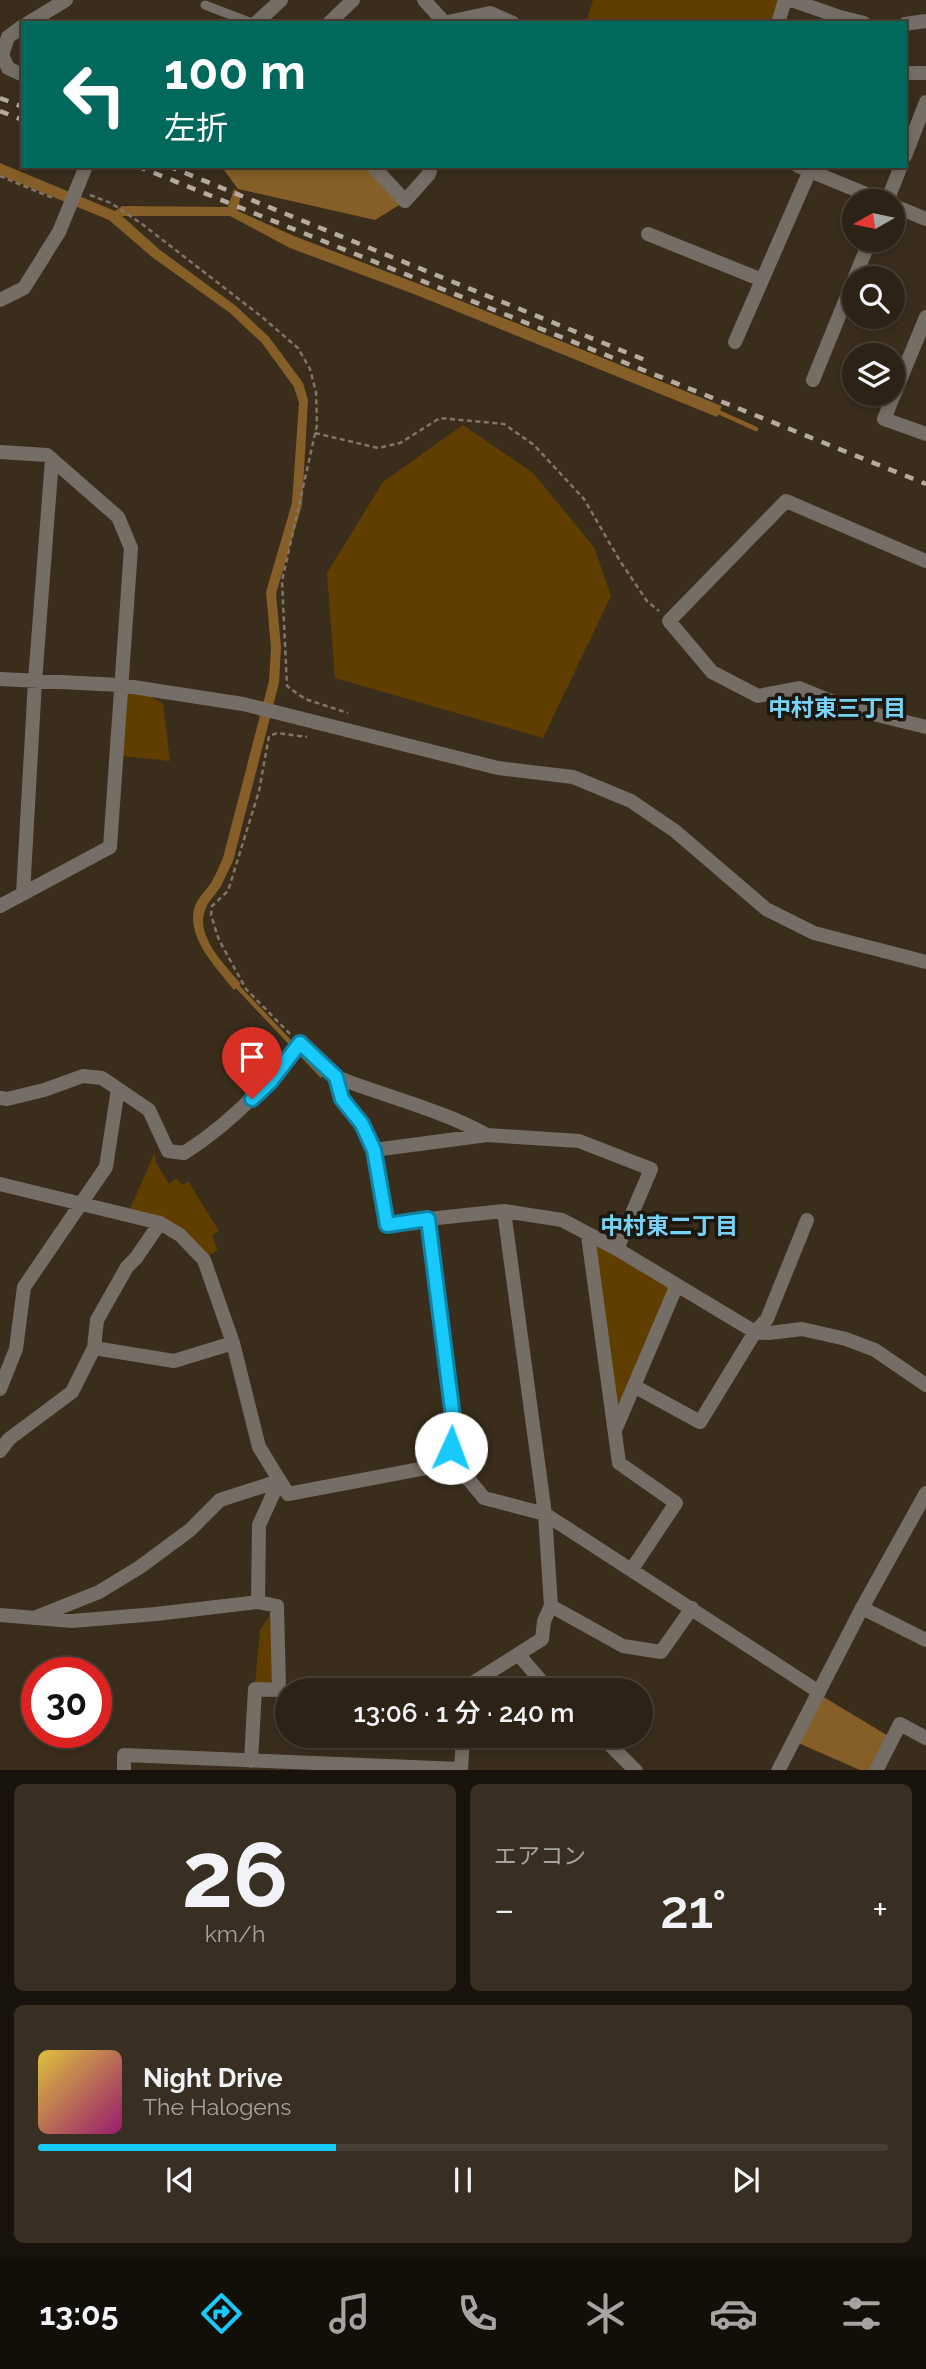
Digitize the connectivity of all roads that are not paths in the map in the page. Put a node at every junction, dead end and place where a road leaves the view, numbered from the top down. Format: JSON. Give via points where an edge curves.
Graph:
{"nodes":[{"id":1,"x":66,"y":0,"type":"edge"},
{"id":2,"x":281,"y":0,"type":"edge"},
{"id":3,"x":353,"y":0,"type":"edge"},
{"id":4,"x":424,"y":0,"type":"edge"},
{"id":5,"x":786,"y":0,"type":"edge"},
{"id":6,"x":791,"y":0,"type":"edge"},
{"id":7,"x":205,"y":5,"type":"dead end"},
{"id":8,"x":31,"y":21,"type":"edge"},
{"id":9,"x":249,"y":21,"type":"edge"},
{"id":10,"x":256,"y":21,"type":"edge"},
{"id":11,"x":331,"y":21,"type":"edge"},
{"id":12,"x":442,"y":21,"type":"edge"},
{"id":13,"x":448,"y":21,"type":"edge"},
{"id":14,"x":508,"y":21,"type":"edge"},
{"id":15,"x":779,"y":21,"type":"edge"},
{"id":16,"x":856,"y":21,"type":"edge"},
{"id":17,"x":926,"y":21,"type":"edge"},
{"id":18,"x":907,"y":24,"type":"edge"},
{"id":19,"x":21,"y":27,"type":"edge"},
{"id":20,"x":907,"y":73,"type":"edge"},
{"id":21,"x":21,"y":74,"type":"edge"},
{"id":22,"x":926,"y":74,"type":"edge"},
{"id":23,"x":926,"y":102,"type":"edge"},
{"id":24,"x":907,"y":151,"type":"edge"},
{"id":25,"x":85,"y":168,"type":"edge"},
{"id":26,"x":375,"y":168,"type":"edge"},
{"id":27,"x":430,"y":168,"type":"edge"},
{"id":28,"x":807,"y":168,"type":"edge"},
{"id":29,"x":900,"y":168,"type":"edge"},
{"id":30,"x":857,"y":189,"type":"edge"},
{"id":31,"x":890,"y":189,"type":"edge"},
{"id":32,"x":905,"y":210,"type":"edge"},
{"id":33,"x":926,"y":219,"type":"edge"},
{"id":34,"x":648,"y":234,"type":"dead end"},
{"id":35,"x":865,"y":252,"type":"edge"},
{"id":36,"x":762,"y":280,"type":"junction"},
{"id":37,"x":0,"y":300,"type":"edge"},
{"id":38,"x":926,"y":317,"type":"edge"},
{"id":39,"x":735,"y":342,"type":"dead end"},
{"id":40,"x":813,"y":380,"type":"dead end"},
{"id":41,"x":926,"y":434,"type":"edge"},
{"id":42,"x":0,"y":452,"type":"edge"},
{"id":43,"x":52,"y":459,"type":"junction"},
{"id":44,"x":926,"y":561,"type":"edge"},
{"id":45,"x":0,"y":679,"type":"edge"},
{"id":46,"x":34,"y":681,"type":"junction"},
{"id":47,"x":120,"y":685,"type":"junction"},
{"id":48,"x":926,"y":726,"type":"edge"},
{"id":49,"x":23,"y":894,"type":"junction"},
{"id":50,"x":0,"y":906,"type":"edge"},
{"id":51,"x":926,"y":962,"type":"edge"},
{"id":52,"x":336,"y":1077,"type":"junction"},
{"id":53,"x":118,"y":1089,"type":"junction"},
{"id":54,"x":0,"y":1098,"type":"edge"},
{"id":55,"x":487,"y":1135,"type":"junction"},
{"id":56,"x":374,"y":1150,"type":"junction"},
{"id":57,"x":0,"y":1185,"type":"edge"},
{"id":58,"x":82,"y":1204,"type":"junction"},
{"id":59,"x":504,"y":1211,"type":"junction"},
{"id":60,"x":428,"y":1219,"type":"junction"},
{"id":61,"x":807,"y":1220,"type":"dead end"},
{"id":62,"x":160,"y":1223,"type":"junction"},
{"id":63,"x":588,"y":1236,"type":"junction"},
{"id":64,"x":618,"y":1249,"type":"junction"},
{"id":65,"x":677,"y":1285,"type":"junction"},
{"id":66,"x":755,"y":1332,"type":"junction"},
{"id":67,"x":233,"y":1343,"type":"junction"},
{"id":68,"x":94,"y":1348,"type":"junction"},
{"id":69,"x":926,"y":1385,"type":"edge"},
{"id":70,"x":634,"y":1386,"type":"junction"},
{"id":71,"x":0,"y":1389,"type":"edge"},
{"id":72,"x":615,"y":1431,"type":"junction"},
{"id":73,"x":0,"y":1451,"type":"edge"},
{"id":74,"x":447,"y":1464,"type":"junction"},
{"id":75,"x":279,"y":1481,"type":"junction"},
{"id":76,"x":926,"y":1493,"type":"edge"},
{"id":77,"x":545,"y":1514,"type":"junction"},
{"id":78,"x":632,"y":1569,"type":"junction"},
{"id":79,"x":258,"y":1602,"type":"junction"},
{"id":80,"x":551,"y":1606,"type":"junction"},
{"id":81,"x":692,"y":1608,"type":"junction"},
{"id":82,"x":862,"y":1608,"type":"junction"},
{"id":83,"x":0,"y":1615,"type":"edge"},
{"id":84,"x":34,"y":1618,"type":"junction"},
{"id":85,"x":926,"y":1640,"type":"edge"},
{"id":86,"x":518,"y":1654,"type":"junction"},
{"id":87,"x":283,"y":1678,"type":"edge"},
{"id":88,"x":480,"y":1678,"type":"edge"},
{"id":89,"x":539,"y":1678,"type":"edge"},
{"id":90,"x":275,"y":1690,"type":"edge"},
{"id":91,"x":820,"y":1692,"type":"junction"},
{"id":92,"x":926,"y":1738,"type":"edge"},
{"id":93,"x":462,"y":1748,"type":"edge"},
{"id":94,"x":613,"y":1748,"type":"edge"},
{"id":95,"x":251,"y":1761,"type":"junction"},
{"id":96,"x":395,"y":1768,"type":"edge"},
{"id":97,"x":124,"y":1770,"type":"edge"},
{"id":98,"x":461,"y":1770,"type":"edge"},
{"id":99,"x":636,"y":1770,"type":"edge"},
{"id":100,"x":778,"y":1770,"type":"edge"},
{"id":101,"x":876,"y":1770,"type":"edge"}],
"edges":[{"from":1,"to":8,"type":"street"},
{"from":2,"to":10,"type":"street"},
{"from":3,"to":11,"type":"street"},
{"from":4,"to":12,"type":"street"},
{"from":5,"to":15,"type":"street"},
{"from":6,"to":16,"type":"street"},
{"from":7,"to":9,"type":"lane"},
{"from":13,"to":14,"type":"street","via":[[490,13]]},
{"from":17,"to":18,"type":"street"},
{"from":19,"to":21,"type":"street","via":[[8,37],[2,55],[8,68]]},
{"from":20,"to":22,"type":"street"},
{"from":23,"to":24,"type":"street"},
{"from":25,"to":37,"type":"street","via":[[59,232],[24,288]]},
{"from":26,"to":27,"type":"street","via":[[405,201]]},
{"from":28,"to":30,"type":"street"},
{"from":28,"to":36,"type":"street"},
{"from":29,"to":31,"type":"street"},
{"from":32,"to":33,"type":"street"},
{"from":34,"to":36,"type":"street"},
{"from":35,"to":40,"type":"street"},
{"from":36,"to":39,"type":"street"},
{"from":38,"to":41,"type":"street","via":[[884,419]]},
{"from":42,"to":43,"type":"street"},
{"from":43,"to":46,"type":"street"},
{"from":43,"to":47,"type":"street","via":[[118,517],[131,548]]},
{"from":44,"to":48,"type":"street","via":[[786,501],[669,621],[712,672],[758,696],[799,688],[845,707]]},
{"from":45,"to":46,"type":"street"},
{"from":46,"to":47,"type":"street"},
{"from":46,"to":49,"type":"street"},
{"from":47,"to":49,"type":"street","via":[[110,847]]},
{"from":47,"to":51,"type":"street","via":[[243,704],[498,768],[573,778],[631,801],[675,831],[766,909],[814,933]]},
{"from":49,"to":50,"type":"street"},
{"from":52,"to":53,"type":"street","via":[[300,1043],[243,1108],[215,1134],[184,1153],[168,1151],[149,1111]]},
{"from":52,"to":55,"type":"street","via":[[464,1122]]},
{"from":52,"to":56,"type":"street","via":[[342,1099],[362,1124]]},
{"from":53,"to":54,"type":"street","via":[[102,1078],[83,1076],[44,1090]]},
{"from":53,"to":58,"type":"street","via":[[106,1167]]},
{"from":55,"to":56,"type":"street"},
{"from":55,"to":64,"type":"street","via":[[579,1141],[651,1169]]},
{"from":56,"to":60,"type":"street","via":[[387,1225]]},
{"from":57,"to":58,"type":"street"},
{"from":58,"to":62,"type":"street"},
{"from":58,"to":71,"type":"street","via":[[24,1287],[16,1349]]},
{"from":59,"to":60,"type":"street"},
{"from":59,"to":63,"type":"street","via":[[562,1220]]},
{"from":59,"to":77,"type":"street"},
{"from":60,"to":74,"type":"street","via":[[455,1433]]},
{"from":61,"to":66,"type":"street","via":[[767,1319]]},
{"from":62,"to":67,"type":"street","via":[[180,1235],[204,1260]]},
{"from":62,"to":68,"type":"street","via":[[127,1267],[97,1320]]},
{"from":63,"to":64,"type":"street"},
{"from":63,"to":72,"type":"street"},
{"from":64,"to":65,"type":"street"},
{"from":65,"to":66,"type":"street"},
{"from":65,"to":70,"type":"street"},
{"from":66,"to":69,"type":"street","via":[[802,1329],[846,1339],[875,1350]]},
{"from":66,"to":70,"type":"street","via":[[700,1422]]},
{"from":67,"to":68,"type":"street","via":[[174,1360]]},
{"from":67,"to":75,"type":"street","via":[[259,1447]]},
{"from":68,"to":73,"type":"street","via":[[72,1392],[9,1439]]},
{"from":70,"to":72,"type":"street"},
{"from":72,"to":78,"type":"street","via":[[619,1464],[676,1503]]},
{"from":74,"to":75,"type":"street","via":[[288,1494]]},
{"from":74,"to":77,"type":"street","via":[[484,1498]]},
{"from":75,"to":79,"type":"street","via":[[259,1525]]},
{"from":75,"to":84,"type":"street","via":[[220,1500],[190,1531],[140,1567],[99,1592]]},
{"from":76,"to":82,"type":"street"},
{"from":77,"to":78,"type":"street"},
{"from":77,"to":80,"type":"street"},
{"from":78,"to":81,"type":"street"},
{"from":79,"to":84,"type":"street","via":[[72,1621]]},
{"from":79,"to":87,"type":"street","via":[[277,1606]]},
{"from":80,"to":81,"type":"street","via":[[622,1646],[661,1652]]},
{"from":80,"to":86,"type":"street","via":[[542,1639]]},
{"from":81,"to":91,"type":"street"},
{"from":82,"to":85,"type":"street"},
{"from":82,"to":91,"type":"street"},
{"from":83,"to":84,"type":"street"},
{"from":86,"to":88,"type":"street"},
{"from":86,"to":89,"type":"street"},
{"from":90,"to":95,"type":"street","via":[[255,1689]]},
{"from":91,"to":100,"type":"street"},
{"from":92,"to":101,"type":"street","via":[[900,1724]]},
{"from":93,"to":98,"type":"street"},
{"from":94,"to":99,"type":"street"},
{"from":95,"to":96,"type":"street"},
{"from":95,"to":97,"type":"street","via":[[124,1755]]},
{"from":96,"to":98,"type":"street"}]}
